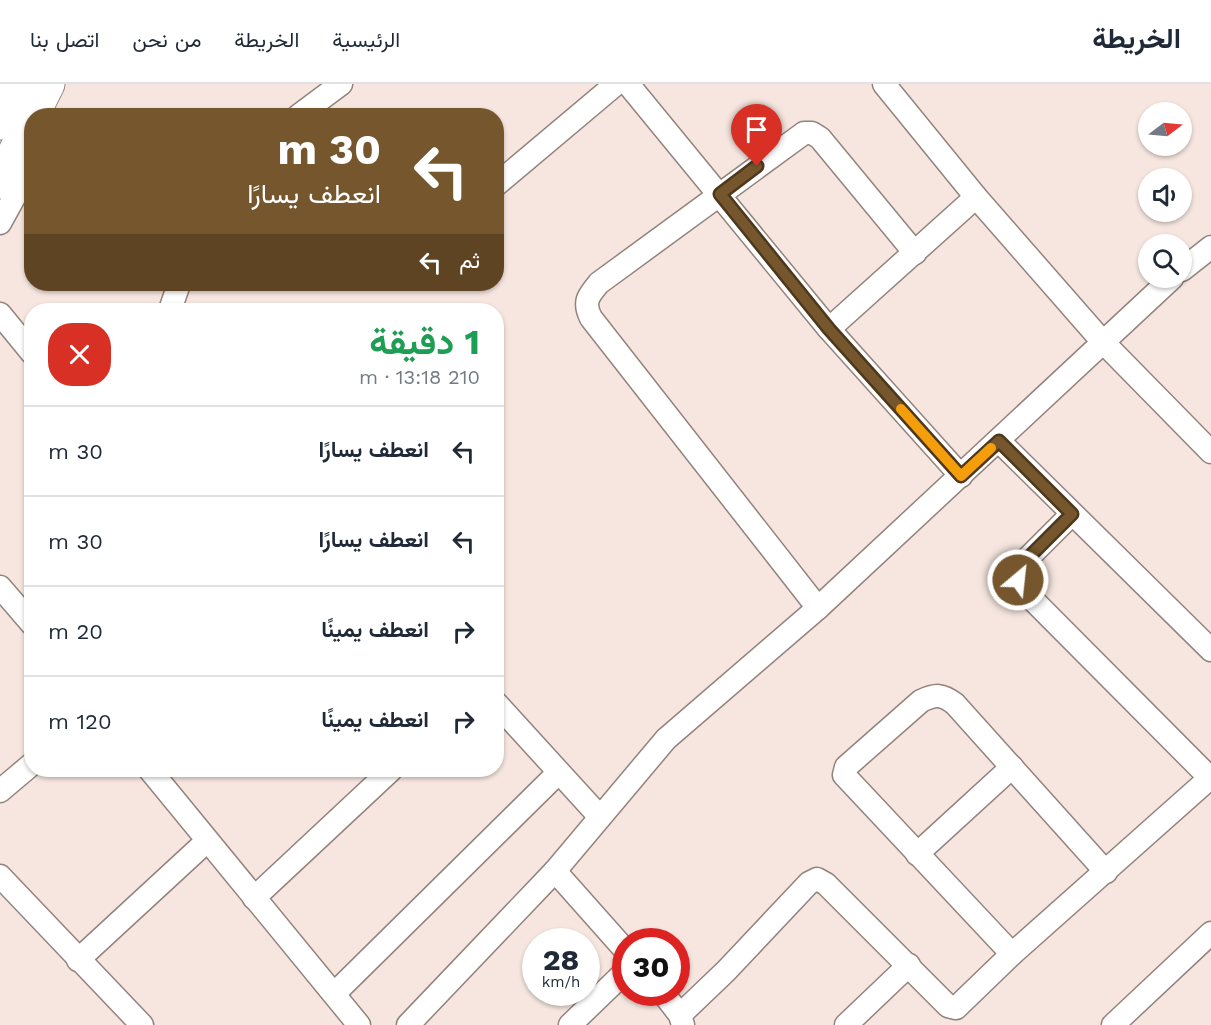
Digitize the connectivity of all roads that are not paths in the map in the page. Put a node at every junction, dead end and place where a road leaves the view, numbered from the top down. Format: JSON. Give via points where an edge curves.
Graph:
{"nodes":[{"id":1,"x":18,"y":84,"type":"edge"},
{"id":2,"x":48,"y":84,"type":"edge"},
{"id":3,"x":341,"y":84,"type":"edge"},
{"id":4,"x":616,"y":84,"type":"edge"},
{"id":5,"x":628,"y":84,"type":"edge"},
{"id":6,"x":884,"y":84,"type":"edge"},
{"id":7,"x":36,"y":108,"type":"edge"},
{"id":8,"x":309,"y":108,"type":"edge"},
{"id":9,"x":0,"y":123,"type":"edge"},
{"id":10,"x":24,"y":133,"type":"edge"},
{"id":11,"x":504,"y":178,"type":"edge"},
{"id":12,"x":24,"y":180,"type":"edge"},
{"id":13,"x":0,"y":182,"type":"edge"},
{"id":14,"x":720,"y":194,"type":"junction"},
{"id":15,"x":976,"y":198,"type":"junction"},
{"id":16,"x":0,"y":223,"type":"edge"},
{"id":17,"x":1211,"y":247,"type":"edge"},
{"id":18,"x":915,"y":253,"type":"junction"},
{"id":19,"x":1192,"y":262,"type":"edge"},
{"id":20,"x":1161,"y":288,"type":"edge"},
{"id":21,"x":0,"y":314,"type":"edge"},
{"id":22,"x":829,"y":329,"type":"junction"},
{"id":23,"x":1102,"y":341,"type":"junction"},
{"id":24,"x":24,"y":343,"type":"edge"},
{"id":25,"x":999,"y":441,"type":"junction"},
{"id":26,"x":1211,"y":452,"type":"edge"},
{"id":27,"x":961,"y":476,"type":"junction"},
{"id":28,"x":1072,"y":514,"type":"junction"},
{"id":29,"x":0,"y":587,"type":"edge"},
{"id":30,"x":818,"y":608,"type":"junction"},
{"id":31,"x":24,"y":615,"type":"edge"},
{"id":32,"x":1211,"y":650,"type":"edge"},
{"id":33,"x":504,"y":713,"type":"edge"},
{"id":34,"x":1012,"y":768,"type":"junction"},
{"id":35,"x":24,"y":770,"type":"edge"},
{"id":36,"x":558,"y":773,"type":"junction"},
{"id":37,"x":156,"y":777,"type":"edge"},
{"id":38,"x":384,"y":777,"type":"edge"},
{"id":39,"x":1211,"y":777,"type":"edge"},
{"id":40,"x":0,"y":790,"type":"edge"},
{"id":41,"x":600,"y":818,"type":"junction"},
{"id":42,"x":207,"y":841,"type":"junction"},
{"id":43,"x":917,"y":854,"type":"junction"},
{"id":44,"x":555,"y":871,"type":"junction"},
{"id":45,"x":1106,"y":872,"type":"junction"},
{"id":46,"x":0,"y":876,"type":"edge"},
{"id":47,"x":254,"y":898,"type":"junction"},
{"id":48,"x":1211,"y":933,"type":"edge"},
{"id":49,"x":612,"y":935,"type":"edge"},
{"id":50,"x":1012,"y":954,"type":"junction"},
{"id":51,"x":78,"y":960,"type":"junction"},
{"id":52,"x":909,"y":965,"type":"junction"},
{"id":53,"x":612,"y":984,"type":"edge"},
{"id":54,"x":334,"y":994,"type":"junction"},
{"id":55,"x":672,"y":1006,"type":"edge"},
{"id":56,"x":681,"y":1020,"type":"edge"},
{"id":57,"x":142,"y":1025,"type":"edge"},
{"id":58,"x":359,"y":1025,"type":"edge"},
{"id":59,"x":408,"y":1025,"type":"edge"},
{"id":60,"x":570,"y":1025,"type":"edge"},
{"id":61,"x":846,"y":1025,"type":"edge"},
{"id":62,"x":1113,"y":1025,"type":"edge"}],
"edges":[{"from":1,"to":9,"type":"highway"},
{"from":2,"to":7,"type":"highway"},
{"from":3,"to":8,"type":"street"},
{"from":4,"to":11,"type":"street"},
{"from":5,"to":14,"type":"street"},
{"from":6,"to":15,"type":"street"},
{"from":10,"to":13,"type":"highway"},
{"from":12,"to":16,"type":"street"},
{"from":14,"to":18,"type":"street","via":[[804,133],[812,133]]},
{"from":14,"to":22,"type":"street"},
{"from":14,"to":30,"type":"street","via":[[599,283],[588,296],[587,310]]},
{"from":15,"to":18,"type":"street"},
{"from":15,"to":23,"type":"street"},
{"from":17,"to":19,"type":"street"},
{"from":18,"to":22,"type":"street"},
{"from":20,"to":23,"type":"street"},
{"from":21,"to":24,"type":"street"},
{"from":22,"to":27,"type":"street"},
{"from":23,"to":25,"type":"street"},
{"from":23,"to":26,"type":"street"},
{"from":25,"to":27,"type":"street"},
{"from":25,"to":28,"type":"street"},
{"from":27,"to":30,"type":"street"},
{"from":28,"to":32,"type":"street"},
{"from":28,"to":39,"type":"street","via":[[1022,564],[1018,580],[1023,590]]},
{"from":29,"to":31,"type":"street"},
{"from":30,"to":41,"type":"street","via":[[666,739]]},
{"from":33,"to":36,"type":"street"},
{"from":34,"to":43,"type":"street"},
{"from":34,"to":43,"type":"street","via":[[955,704],[933,695],[921,701],[846,767],[847,779]]},
{"from":34,"to":45,"type":"street"},
{"from":35,"to":40,"type":"street"},
{"from":36,"to":41,"type":"street"},
{"from":36,"to":54,"type":"street"},
{"from":37,"to":42,"type":"street"},
{"from":38,"to":47,"type":"street"},
{"from":39,"to":45,"type":"street"},
{"from":41,"to":44,"type":"street"},
{"from":42,"to":47,"type":"street"},
{"from":42,"to":51,"type":"street"},
{"from":43,"to":50,"type":"street"},
{"from":44,"to":49,"type":"street"},
{"from":44,"to":59,"type":"street"},
{"from":45,"to":50,"type":"street"},
{"from":46,"to":51,"type":"street"},
{"from":47,"to":54,"type":"street"},
{"from":48,"to":62,"type":"street"},
{"from":50,"to":52,"type":"street","via":[[954,1008]]},
{"from":51,"to":57,"type":"street"},
{"from":52,"to":56,"type":"street","via":[[826,884],[813,880]]},
{"from":52,"to":61,"type":"street"},
{"from":53,"to":60,"type":"street"},
{"from":54,"to":58,"type":"street"},
{"from":55,"to":56,"type":"street"}]}
